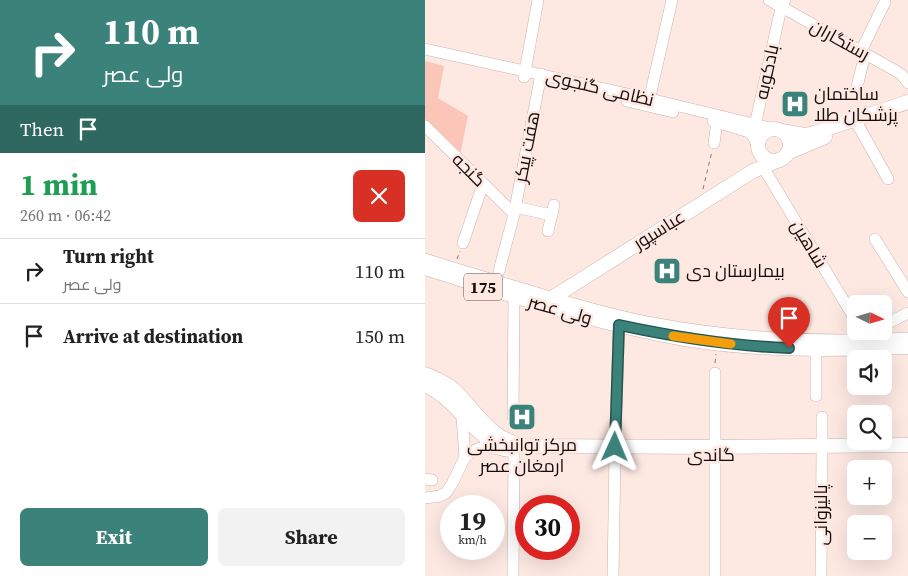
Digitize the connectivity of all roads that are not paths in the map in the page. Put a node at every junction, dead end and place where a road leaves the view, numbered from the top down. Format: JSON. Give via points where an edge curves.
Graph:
{"nodes":[{"id":1,"x":537,"y":0,"type":"edge"},
{"id":2,"x":672,"y":0,"type":"edge"},
{"id":3,"x":769,"y":0,"type":"edge"},
{"id":4,"x":885,"y":2,"type":"dead end"},
{"id":5,"x":783,"y":4,"type":"edge"},
{"id":6,"x":425,"y":49,"type":"edge"},
{"id":7,"x":863,"y":52,"type":"junction"},
{"id":8,"x":425,"y":56,"type":"edge"},
{"id":9,"x":524,"y":74,"type":"junction"},
{"id":10,"x":540,"y":78,"type":"junction"},
{"id":11,"x":908,"y":83,"type":"edge"},
{"id":12,"x":857,"y":87,"type":"dead end"},
{"id":13,"x":649,"y":102,"type":"junction"},
{"id":14,"x":906,"y":102,"type":"edge"},
{"id":15,"x":717,"y":122,"type":"junction"},
{"id":16,"x":756,"y":124,"type":"junction"},
{"id":17,"x":858,"y":125,"type":"junction"},
{"id":18,"x":425,"y":126,"type":"edge"},
{"id":19,"x":777,"y":130,"type":"junction"},
{"id":20,"x":714,"y":143,"type":"road end"},
{"id":21,"x":757,"y":144,"type":"junction"},
{"id":22,"x":783,"y":156,"type":"junction"},
{"id":23,"x":758,"y":169,"type":"junction"},
{"id":24,"x":888,"y":179,"type":"dead end"},
{"id":25,"x":483,"y":184,"type":"junction"},
{"id":26,"x":515,"y":210,"type":"junction"},
{"id":27,"x":548,"y":231,"type":"dead end"},
{"id":28,"x":875,"y":238,"type":"dead end"},
{"id":29,"x":463,"y":243,"type":"road end"},
{"id":30,"x":425,"y":259,"type":"edge"},
{"id":31,"x":425,"y":268,"type":"edge"},
{"id":32,"x":499,"y":270,"type":"dead end"},
{"id":33,"x":908,"y":292,"type":"edge"},
{"id":34,"x":514,"y":296,"type":"junction"},
{"id":35,"x":546,"y":301,"type":"junction"},
{"id":36,"x":847,"y":307,"type":"edge"},
{"id":37,"x":908,"y":313,"type":"edge"},
{"id":38,"x":893,"y":320,"type":"edge"},
{"id":39,"x":619,"y":325,"type":"junction"},
{"id":40,"x":908,"y":338,"type":"edge"},
{"id":41,"x":893,"y":339,"type":"edge"},
{"id":42,"x":847,"y":340,"type":"edge"},
{"id":43,"x":860,"y":340,"type":"edge"},
{"id":44,"x":908,"y":347,"type":"edge"},
{"id":45,"x":816,"y":349,"type":"junction"},
{"id":46,"x":715,"y":373,"type":"road end"},
{"id":47,"x":425,"y":374,"type":"edge"},
{"id":48,"x":425,"y":385,"type":"edge"},
{"id":49,"x":816,"y":396,"type":"dead end"},
{"id":50,"x":462,"y":417,"type":"junction"},
{"id":51,"x":513,"y":417,"type":"dead end"},
{"id":52,"x":822,"y":417,"type":"dead end"},
{"id":53,"x":908,"y":445,"type":"edge"},
{"id":54,"x":513,"y":449,"type":"junction"},
{"id":55,"x":822,"y":450,"type":"junction"},
{"id":56,"x":615,"y":451,"type":"junction"},
{"id":57,"x":715,"y":451,"type":"junction"},
{"id":58,"x":908,"y":454,"type":"edge"},
{"id":59,"x":465,"y":457,"type":"junction"},
{"id":60,"x":425,"y":498,"type":"edge"},
{"id":61,"x":513,"y":576,"type":"edge"},
{"id":62,"x":613,"y":576,"type":"edge"},
{"id":63,"x":715,"y":576,"type":"edge"},
{"id":64,"x":821,"y":576,"type":"edge"}],
"edges":[{"from":1,"to":9,"type":"street"},
{"from":2,"to":13,"type":"street"},
{"from":3,"to":5,"type":"street","name":"رستگاران"},
{"from":4,"to":7,"type":"street"},
{"from":5,"to":7,"type":"street","name":"رستگاران"},
{"from":5,"to":16,"type":"street","name":"بادکوبه"},
{"from":6,"to":9,"type":"street","name":"نظامی گنجوی"},
{"from":7,"to":11,"type":"street","name":"رستگاران","via":[[902,75]]},
{"from":7,"to":12,"type":"street"},
{"from":8,"to":9,"type":"street","name":"نظامی گنجوی"},
{"from":9,"to":10,"type":"street","name":"نظامی گنجوی"},
{"from":10,"to":13,"type":"street","name":"نظامی گنجوی"},
{"from":10,"to":26,"type":"street","name":"هفت پیکر"},
{"from":13,"to":15,"type":"street","name":"نظامی گنجوی"},
{"from":13,"to":16,"type":"street","name":"نظامی گنجوی"},
{"from":14,"to":17,"type":"main road","name":"عباسپور"},
{"from":14,"to":19,"type":"main road","name":"عباسپور","via":[[805,135]]},
{"from":15,"to":20,"type":"street"},
{"from":15,"to":21,"type":"street","name":"نظامی گنجوی","via":[[744,130]]},
{"from":16,"to":19,"type":"street","name":"نظامی گنجوی"},
{"from":16,"to":21,"type":"street","name":"بادکوبه"},
{"from":17,"to":22,"type":"main road","name":"عباسپور"},
{"from":17,"to":24,"type":"street"},
{"from":18,"to":25,"type":"street","name":"گنجه"},
{"from":19,"to":21,"type":"main road","via":[[762,135]]},
{"from":19,"to":22,"type":"main road","via":[[789,141],[789,150]]},
{"from":21,"to":22,"type":"main road","via":[[761,154],[769,160]]},
{"from":21,"to":23,"type":"main road"},
{"from":22,"to":23,"type":"main road","name":"عباسپور"},
{"from":23,"to":35,"type":"main road","name":"عباسپور"},
{"from":23,"to":36,"type":"street","name":"شاهین"},
{"from":25,"to":26,"type":"street","name":"گنجه"},
{"from":25,"to":29,"type":"street"},
{"from":26,"to":27,"type":"street","via":[[553,210]]},
{"from":26,"to":32,"type":"street","name":"هفت پیکر"},
{"from":28,"to":33,"type":"street"},
{"from":30,"to":35,"type":"street"},
{"from":31,"to":34,"type":"main road","name":"ولی عصر","number":"175"},
{"from":34,"to":35,"type":"main road","name":"ولی عصر","number":"175"},
{"from":34,"to":51,"type":"street"},
{"from":35,"to":39,"type":"main road","name":"ولی عصر","number":"175"},
{"from":35,"to":42,"type":"street","via":[[702,332],[795,340]]},
{"from":37,"to":38,"type":"street"},
{"from":39,"to":45,"type":"main road","name":"ولی عصر","number":"175","via":[[716,343]]},
{"from":39,"to":56,"type":"street"},
{"from":40,"to":41,"type":"street"},
{"from":43,"to":44,"type":"main road","name":"ولی عصر","number":"175"},
{"from":43,"to":45,"type":"main road","name":"ولی عصر","number":"175"},
{"from":45,"to":49,"type":"street"},
{"from":46,"to":57,"type":"street"},
{"from":47,"to":54,"type":"main road","via":[[452,388],[483,424]]},
{"from":48,"to":50,"type":"main road","via":[[441,394]]},
{"from":50,"to":54,"type":"main road","via":[[488,439]]},
{"from":50,"to":59,"type":"street"},
{"from":52,"to":55,"type":"street","name":"پالیزوانی"},
{"from":53,"to":55,"type":"main road","name":"گاندی"},
{"from":54,"to":56,"type":"main road","name":"گاندی","via":[[529,446]]},
{"from":54,"to":59,"type":"street","via":[[485,447]]},
{"from":54,"to":61,"type":"street"},
{"from":55,"to":57,"type":"main road","name":"گاندی"},
{"from":55,"to":58,"type":"main road","name":"گاندی"},
{"from":55,"to":64,"type":"street","name":"پالیزوانی"},
{"from":56,"to":57,"type":"main road","name":"گاندی"},
{"from":56,"to":62,"type":"street"},
{"from":57,"to":63,"type":"street"},
{"from":59,"to":60,"type":"street","via":[[446,493]]}]}
